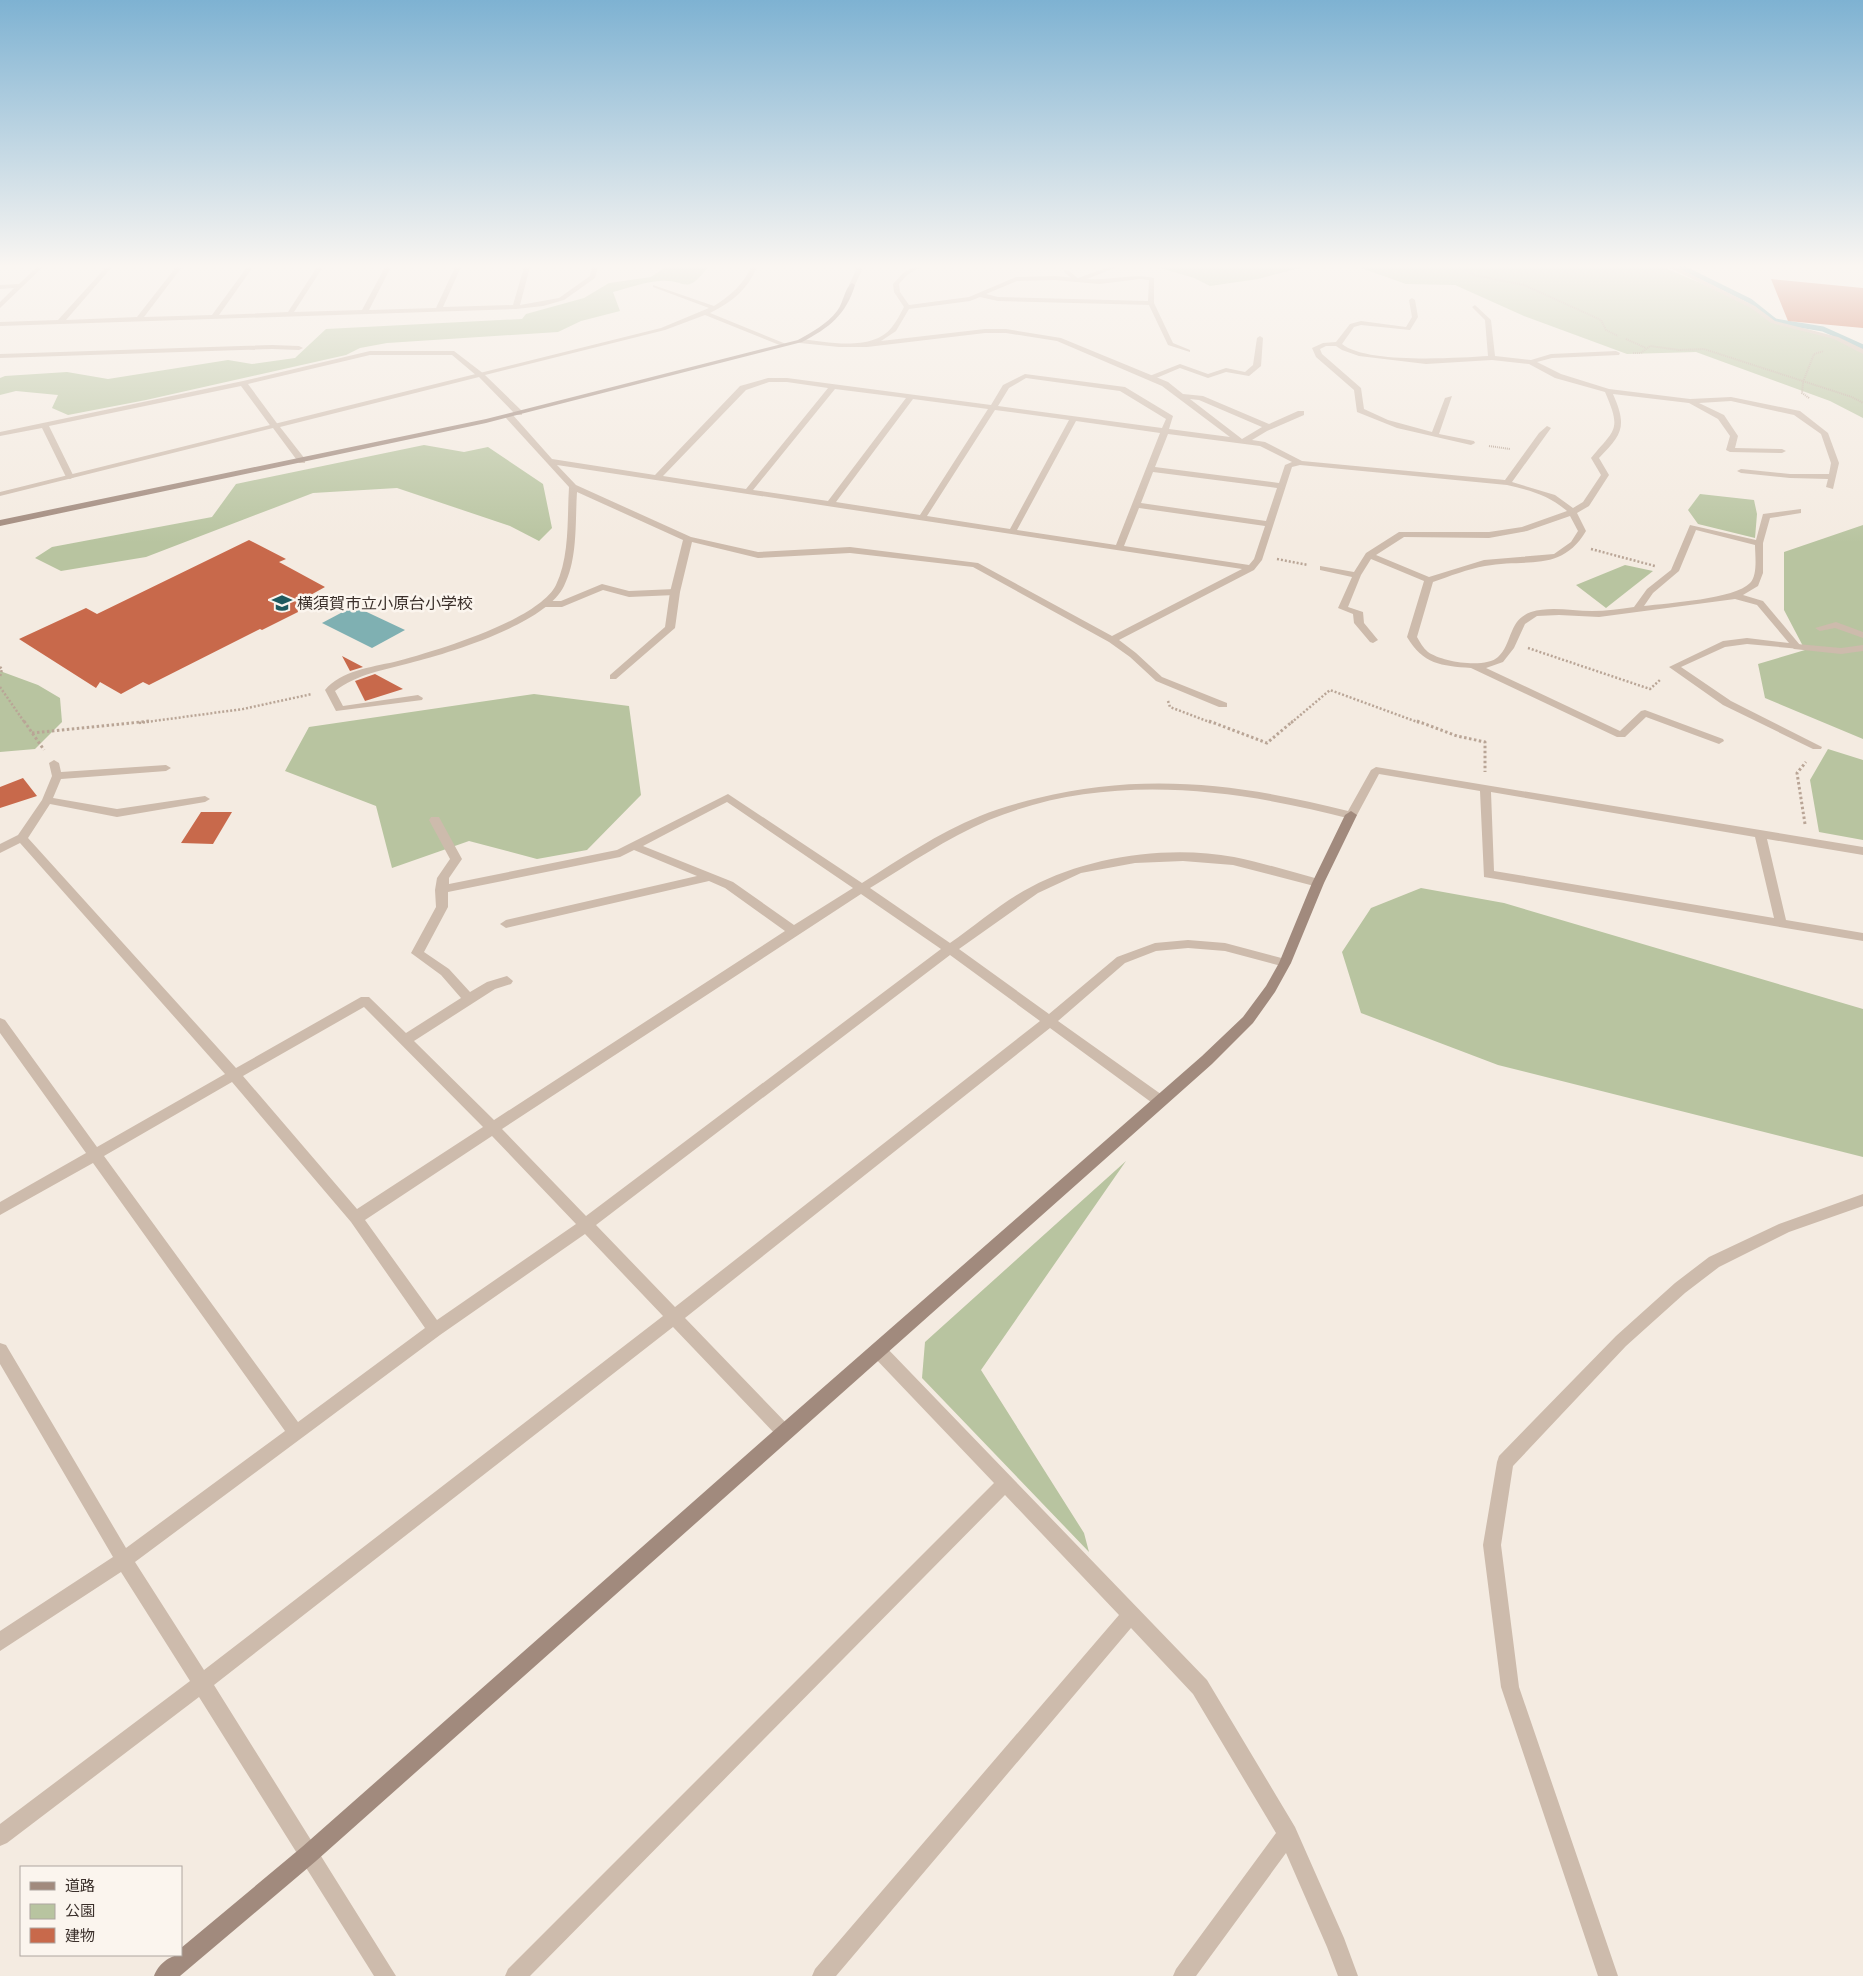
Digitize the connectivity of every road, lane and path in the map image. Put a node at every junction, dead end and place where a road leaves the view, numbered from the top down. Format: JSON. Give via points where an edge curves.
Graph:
{"nodes":[{"id":1,"x":344,"y":359,"type":"edge"},
{"id":2,"x":463,"y":359,"type":"edge"},
{"id":3,"x":540,"y":359,"type":"edge"},
{"id":4,"x":729,"y":359,"type":"edge"},
{"id":5,"x":1108,"y":359,"type":"edge"},
{"id":6,"x":1258,"y":359,"type":"edge"},
{"id":7,"x":1324,"y":359,"type":"edge"},
{"id":8,"x":1403,"y":359,"type":"edge"},
{"id":9,"x":1472,"y":359,"type":"edge"},
{"id":10,"x":1504,"y":359,"type":"edge"},
{"id":11,"x":1540,"y":359,"type":"edge"},
{"id":12,"x":1735,"y":359,"type":"edge"},
{"id":13,"x":1812,"y":359,"type":"edge"},
{"id":14,"x":1531,"y":362,"type":"junction"},
{"id":15,"x":480,"y":374,"type":"junction"},
{"id":16,"x":1151,"y":377,"type":"junction"},
{"id":17,"x":1804,"y":382,"type":"junction"},
{"id":18,"x":243,"y":383,"type":"junction"},
{"id":19,"x":833,"y":386,"type":"junction"},
{"id":20,"x":1608,"y":391,"type":"junction"},
{"id":21,"x":1181,"y":396,"type":"junction"},
{"id":22,"x":910,"y":398,"type":"junction"},
{"id":23,"x":1449,"y":398,"type":"dead end"},
{"id":24,"x":1690,"y":401,"type":"junction"},
{"id":25,"x":1863,"y":403,"type":"edge"},
{"id":26,"x":992,"y":409,"type":"junction"},
{"id":27,"x":1301,"y":413,"type":"dead end"},
{"id":28,"x":519,"y":414,"type":"junction"},
{"id":29,"x":509,"y":416,"type":"junction"},
{"id":30,"x":1803,"y":418,"type":"junction"},
{"id":31,"x":1073,"y":419,"type":"junction"},
{"id":32,"x":45,"y":426,"type":"junction"},
{"id":33,"x":275,"y":426,"type":"junction"},
{"id":34,"x":1269,"y":426,"type":"junction"},
{"id":35,"x":1547,"y":428,"type":"dead end"},
{"id":36,"x":1166,"y":431,"type":"junction"},
{"id":37,"x":0,"y":434,"type":"edge"},
{"id":38,"x":1435,"y":435,"type":"junction"},
{"id":39,"x":1242,"y":441,"type":"junction"},
{"id":40,"x":1471,"y":442,"type":"joint"},
{"id":41,"x":1782,"y":451,"type":"dead end"},
{"id":42,"x":1526,"y":452,"type":"junction"},
{"id":43,"x":302,"y":461,"type":"junction"},
{"id":44,"x":549,"y":461,"type":"junction"},
{"id":45,"x":1300,"y":463,"type":"junction"},
{"id":46,"x":1152,"y":468,"type":"junction"},
{"id":47,"x":1741,"y":471,"type":"dead end"},
{"id":48,"x":70,"y":477,"type":"junction"},
{"id":49,"x":657,"y":477,"type":"junction"},
{"id":50,"x":1832,"y":477,"type":"junction"},
{"id":51,"x":1507,"y":483,"type":"junction"},
{"id":52,"x":1280,"y":486,"type":"junction"},
{"id":53,"x":573,"y":487,"type":"junction"},
{"id":54,"x":1830,"y":487,"type":"dead end"},
{"id":55,"x":748,"y":491,"type":"junction"},
{"id":56,"x":0,"y":494,"type":"edge"},
{"id":57,"x":830,"y":504,"type":"junction"},
{"id":58,"x":1137,"y":505,"type":"junction"},
{"id":59,"x":1798,"y":511,"type":"dead end"},
{"id":60,"x":1573,"y":512,"type":"junction"},
{"id":61,"x":922,"y":518,"type":"junction"},
{"id":62,"x":0,"y":523,"type":"edge"},
{"id":63,"x":1269,"y":524,"type":"junction"},
{"id":64,"x":1012,"y":532,"type":"junction"},
{"id":65,"x":688,"y":540,"type":"junction"},
{"id":66,"x":1759,"y":543,"type":"junction"},
{"id":67,"x":1574,"y":544,"type":"junction"},
{"id":68,"x":1119,"y":548,"type":"junction"},
{"id":69,"x":1259,"y":555,"type":"junction"},
{"id":70,"x":1369,"y":555,"type":"junction"},
{"id":71,"x":1251,"y":568,"type":"junction"},
{"id":72,"x":1323,"y":568,"type":"joint"},
{"id":73,"x":1675,"y":571,"type":"junction"},
{"id":74,"x":1356,"y":575,"type":"junction"},
{"id":75,"x":1430,"y":580,"type":"junction"},
{"id":76,"x":675,"y":592,"type":"junction"},
{"id":77,"x":1735,"y":596,"type":"junction"},
{"id":78,"x":545,"y":604,"type":"junction"},
{"id":79,"x":1637,"y":609,"type":"junction"},
{"id":80,"x":1820,"y":628,"type":"dead end"},
{"id":81,"x":1863,"y":635,"type":"edge"},
{"id":82,"x":1112,"y":640,"type":"junction"},
{"id":83,"x":1373,"y":640,"type":"dead end"},
{"id":84,"x":1522,"y":646,"type":"dead end"},
{"id":85,"x":1797,"y":646,"type":"junction"},
{"id":86,"x":1863,"y":648,"type":"edge"},
{"id":87,"x":1474,"y":666,"type":"junction"},
{"id":88,"x":0,"y":667,"type":"edge"},
{"id":89,"x":0,"y":677,"type":"edge"},
{"id":90,"x":613,"y":677,"type":"dead end"},
{"id":91,"x":0,"y":687,"type":"edge"},
{"id":92,"x":1650,"y":689,"type":"dead end"},
{"id":93,"x":330,"y":690,"type":"junction"},
{"id":94,"x":418,"y":698,"type":"dead end"},
{"id":95,"x":1223,"y":705,"type":"dead end"},
{"id":96,"x":1170,"y":706,"type":"dead end"},
{"id":97,"x":32,"y":733,"type":"junction"},
{"id":98,"x":1720,"y":740,"type":"dead end"},
{"id":99,"x":1817,"y":747,"type":"joint"},
{"id":100,"x":54,"y":763,"type":"joint"},
{"id":101,"x":166,"y":768,"type":"dead end"},
{"id":102,"x":1485,"y":775,"type":"dead end"},
{"id":103,"x":57,"y":776,"type":"junction"},
{"id":104,"x":1485,"y":788,"type":"junction"},
{"id":105,"x":205,"y":799,"type":"dead end"},
{"id":106,"x":47,"y":800,"type":"junction"},
{"id":107,"x":1350,"y":815,"type":"junction"},
{"id":108,"x":435,"y":820,"type":"dead end"},
{"id":109,"x":1760,"y":834,"type":"junction"},
{"id":110,"x":22,"y":838,"type":"junction"},
{"id":111,"x":1808,"y":842,"type":"junction"},
{"id":112,"x":634,"y":846,"type":"junction"},
{"id":113,"x":0,"y":849,"type":"edge"},
{"id":114,"x":1863,"y":851,"type":"edge"},
{"id":115,"x":710,"y":877,"type":"junction"},
{"id":116,"x":1318,"y":883,"type":"junction"},
{"id":117,"x":861,"y":888,"type":"junction"},
{"id":118,"x":441,"y":890,"type":"junction"},
{"id":119,"x":1781,"y":923,"type":"junction"},
{"id":120,"x":506,"y":924,"type":"dead end"},
{"id":121,"x":794,"y":931,"type":"junction"},
{"id":122,"x":1863,"y":937,"type":"edge"},
{"id":123,"x":950,"y":949,"type":"junction"},
{"id":124,"x":1285,"y":963,"type":"junction"},
{"id":125,"x":507,"y":981,"type":"dead end"},
{"id":126,"x":469,"y":999,"type":"junction"},
{"id":127,"x":1048,"y":1022,"type":"junction"},
{"id":128,"x":0,"y":1023,"type":"edge"},
{"id":129,"x":405,"y":1040,"type":"junction"},
{"id":130,"x":234,"y":1075,"type":"junction"},
{"id":131,"x":1160,"y":1102,"type":"junction"},
{"id":132,"x":492,"y":1128,"type":"junction"},
{"id":133,"x":97,"y":1154,"type":"junction"},
{"id":134,"x":1863,"y":1200,"type":"edge"},
{"id":135,"x":0,"y":1209,"type":"edge"},
{"id":136,"x":356,"y":1218,"type":"junction"},
{"id":137,"x":584,"y":1226,"type":"junction"},
{"id":138,"x":674,"y":1318,"type":"junction"},
{"id":139,"x":435,"y":1330,"type":"junction"},
{"id":140,"x":0,"y":1350,"type":"edge"},
{"id":141,"x":878,"y":1350,"type":"junction"},
{"id":142,"x":784,"y":1432,"type":"junction"},
{"id":143,"x":296,"y":1433,"type":"junction"},
{"id":144,"x":1005,"y":1483,"type":"junction"},
{"id":145,"x":124,"y":1560,"type":"junction"},
{"id":146,"x":1131,"y":1615,"type":"junction"},
{"id":147,"x":0,"y":1642,"type":"edge"},
{"id":148,"x":202,"y":1684,"type":"junction"},
{"id":149,"x":1288,"y":1834,"type":"junction"},
{"id":150,"x":0,"y":1836,"type":"edge"},
{"id":151,"x":309,"y":1854,"type":"junction"},
{"id":152,"x":164,"y":1976,"type":"edge"},
{"id":153,"x":386,"y":1976,"type":"edge"},
{"id":154,"x":515,"y":1976,"type":"edge"},
{"id":155,"x":822,"y":1976,"type":"edge"},
{"id":156,"x":1182,"y":1976,"type":"edge"},
{"id":157,"x":1348,"y":1976,"type":"edge"},
{"id":158,"x":1608,"y":1976,"type":"edge"}],
"edges":[{"from":1,"to":18,"type":"street"},
{"from":2,"to":15,"type":"street"},
{"from":3,"to":15,"type":"street"},
{"from":4,"to":28,"type":"street"},
{"from":5,"to":16,"type":"street"},
{"from":6,"to":16,"type":"street","via":[[1257,366],[1246,374],[1226,370],[1208,376],[1180,366]]},
{"from":7,"to":38,"type":"street","via":[[1358,390],[1360,410]]},
{"from":8,"to":9,"type":"street","via":[[1426,362]]},
{"from":10,"to":14,"type":"street"},
{"from":11,"to":14,"type":"street"},
{"from":12,"to":17,"type":"path"},
{"from":13,"to":17,"type":"path"},
{"from":14,"to":20,"type":"street","via":[[1558,376]]},
{"from":15,"to":28,"type":"street"},
{"from":15,"to":33,"type":"street"},
{"from":16,"to":21,"type":"street"},
{"from":17,"to":25,"type":"path"},
{"from":17,"to":30,"type":"path","via":[[1802,393],[1815,403]]},
{"from":18,"to":32,"type":"street"},
{"from":18,"to":33,"type":"street"},
{"from":19,"to":22,"type":"street"},
{"from":19,"to":49,"type":"street","via":[[768,380],[744,388]]},
{"from":19,"to":55,"type":"street"},
{"from":20,"to":24,"type":"street"},
{"from":20,"to":60,"type":"street","via":[[1619,414],[1620,429],[1595,458],[1605,475],[1586,504]]},
{"from":21,"to":34,"type":"street","via":[[1200,398]]},
{"from":21,"to":39,"type":"street"},
{"from":22,"to":26,"type":"street"},
{"from":22,"to":57,"type":"street"},
{"from":23,"to":38,"type":"street"},
{"from":24,"to":30,"type":"street","via":[[1732,399],[1797,413]]},
{"from":24,"to":41,"type":"street","via":[[1721,417],[1734,436],[1730,450]]},
{"from":26,"to":31,"type":"street"},
{"from":26,"to":36,"type":"street","via":[[1006,387],[1025,376],[1122,388],[1170,418]]},
{"from":26,"to":61,"type":"street"},
{"from":27,"to":34,"type":"street"},
{"from":28,"to":29,"type":"street"},
{"from":29,"to":43,"type":"street"},
{"from":29,"to":44,"type":"street"},
{"from":30,"to":50,"type":"street","via":[[1824,433],[1835,463]]},
{"from":31,"to":36,"type":"street"},
{"from":31,"to":64,"type":"street"},
{"from":32,"to":37,"type":"street"},
{"from":32,"to":48,"type":"street"},
{"from":33,"to":43,"type":"street"},
{"from":33,"to":48,"type":"street"},
{"from":34,"to":39,"type":"street"},
{"from":35,"to":42,"type":"street"},
{"from":36,"to":39,"type":"street"},
{"from":36,"to":46,"type":"street"},
{"from":38,"to":40,"type":"street"},
{"from":39,"to":45,"type":"street","via":[[1262,444]]},
{"from":40,"to":42,"type":"path"},
{"from":42,"to":51,"type":"street","via":[[1526,458]]},
{"from":43,"to":62,"type":"street"},
{"from":44,"to":49,"type":"street"},
{"from":44,"to":53,"type":"street"},
{"from":45,"to":51,"type":"street"},
{"from":45,"to":52,"type":"street","via":[[1289,465]]},
{"from":46,"to":52,"type":"street"},
{"from":46,"to":58,"type":"street"},
{"from":47,"to":50,"type":"street"},
{"from":48,"to":56,"type":"street"},
{"from":49,"to":55,"type":"street"},
{"from":50,"to":54,"type":"street"},
{"from":51,"to":60,"type":"street","via":[[1532,488],[1561,500]]},
{"from":52,"to":63,"type":"street"},
{"from":53,"to":65,"type":"street"},
{"from":53,"to":78,"type":"street","via":[[564,573],[559,589]]},
{"from":55,"to":57,"type":"street"},
{"from":57,"to":61,"type":"street"},
{"from":58,"to":63,"type":"street"},
{"from":58,"to":68,"type":"street"},
{"from":59,"to":66,"type":"street","via":[[1766,516]]},
{"from":60,"to":67,"type":"street","via":[[1582,531]]},
{"from":60,"to":70,"type":"street","via":[[1524,530],[1489,535],[1402,534]]},
{"from":61,"to":64,"type":"street"},
{"from":63,"to":69,"type":"street"},
{"from":64,"to":68,"type":"street"},
{"from":65,"to":76,"type":"street"},
{"from":65,"to":82,"type":"street","via":[[758,555],[850,550],[975,565]]},
{"from":66,"to":73,"type":"street","via":[[1693,527]]},
{"from":66,"to":77,"type":"street","via":[[1759,573],[1755,584]]},
{"from":67,"to":73,"type":"path"},
{"from":67,"to":75,"type":"street","via":[[1556,556],[1484,563]]},
{"from":68,"to":71,"type":"street"},
{"from":69,"to":71,"type":"street"},
{"from":69,"to":72,"type":"path"},
{"from":70,"to":74,"type":"street"},
{"from":70,"to":75,"type":"street"},
{"from":71,"to":82,"type":"street"},
{"from":72,"to":74,"type":"street"},
{"from":73,"to":79,"type":"street","via":[[1650,591]]},
{"from":74,"to":83,"type":"street","via":[[1344,608],[1358,612],[1359,623]]},
{"from":75,"to":87,"type":"street","via":[[1412,637],[1424,653],[1446,663]]},
{"from":76,"to":78,"type":"street","via":[[629,594],[602,588],[562,604]]},
{"from":76,"to":90,"type":"street","via":[[670,628]]},
{"from":77,"to":79,"type":"street"},
{"from":77,"to":85,"type":"street","via":[[1760,603]]},
{"from":78,"to":93,"type":"street","via":[[533,613],[488,633],[419,658],[343,679]]},
{"from":79,"to":87,"type":"street","via":[[1597,614],[1534,614],[1522,620],[1514,630],[1509,649],[1498,661]]},
{"from":80,"to":81,"type":"street","via":[[1836,625]]},
{"from":82,"to":95,"type":"street","via":[[1160,680]]},
{"from":84,"to":92,"type":"path"},
{"from":85,"to":86,"type":"street","via":[[1842,651]]},
{"from":85,"to":99,"type":"street","via":[[1747,641],[1723,644],[1674,666],[1727,703]]},
{"from":87,"to":98,"type":"street","via":[[1621,735],[1645,713]]},
{"from":88,"to":89,"type":"path"},
{"from":91,"to":97,"type":"path"},
{"from":93,"to":94,"type":"street","via":[[340,709]]},
{"from":93,"to":97,"type":"path","via":[[274,704],[181,719]]},
{"from":96,"to":102,"type":"path","via":[[1267,743],[1330,690],[1457,736],[1485,742]]},
{"from":97,"to":100,"type":"path"},
{"from":99,"to":111,"type":"path","via":[[1797,773]]},
{"from":100,"to":103,"type":"street"},
{"from":101,"to":103,"type":"street"},
{"from":103,"to":106,"type":"street"},
{"from":104,"to":107,"type":"street","via":[[1376,770]]},
{"from":104,"to":109,"type":"street"},
{"from":104,"to":119,"type":"street","via":[[1488,874]]},
{"from":105,"to":106,"type":"street","via":[[117,813]]},
{"from":106,"to":110,"type":"street"},
{"from":107,"to":116,"type":"street"},
{"from":107,"to":117,"type":"street","via":[[1261,793],[1217,787],[1176,784],[1071,793],[1010,808],[962,827]]},
{"from":108,"to":118,"type":"street","via":[[456,858],[443,878]]},
{"from":109,"to":111,"type":"street"},
{"from":109,"to":119,"type":"street"},
{"from":110,"to":113,"type":"street"},
{"from":110,"to":130,"type":"street"},
{"from":111,"to":114,"type":"street"},
{"from":112,"to":115,"type":"street"},
{"from":112,"to":117,"type":"street","via":[[728,797]]},
{"from":112,"to":118,"type":"street","via":[[620,853]]},
{"from":115,"to":120,"type":"street"},
{"from":115,"to":121,"type":"street","via":[[729,885]]},
{"from":116,"to":123,"type":"street","via":[[1233,861],[1183,857],[1134,859],[1078,870],[1034,890]]},
{"from":116,"to":124,"type":"street"},
{"from":117,"to":121,"type":"street"},
{"from":117,"to":123,"type":"street"},
{"from":118,"to":126,"type":"street","via":[[442,906],[417,953],[445,972]]},
{"from":119,"to":122,"type":"street"},
{"from":121,"to":132,"type":"street"},
{"from":123,"to":127,"type":"street"},
{"from":123,"to":137,"type":"street"},
{"from":124,"to":127,"type":"street","via":[[1225,947],[1188,944],[1155,947],[1121,960]]},
{"from":124,"to":131,"type":"street","via":[[1248,1020]]},
{"from":125,"to":126,"type":"street","via":[[491,985]]},
{"from":126,"to":129,"type":"street"},
{"from":127,"to":131,"type":"street"},
{"from":127,"to":138,"type":"street"},
{"from":128,"to":133,"type":"street"},
{"from":129,"to":130,"type":"street","via":[[365,1000]]},
{"from":129,"to":132,"type":"street"},
{"from":130,"to":133,"type":"street"},
{"from":130,"to":136,"type":"street"},
{"from":131,"to":141,"type":"street"},
{"from":132,"to":136,"type":"street"},
{"from":132,"to":137,"type":"street"},
{"from":133,"to":135,"type":"street"},
{"from":133,"to":143,"type":"street"},
{"from":134,"to":158,"type":"street","via":[[1784,1228],[1714,1262],[1620,1341],[1505,1462],[1492,1545],[1510,1687]]},
{"from":136,"to":139,"type":"street"},
{"from":137,"to":138,"type":"street"},
{"from":137,"to":139,"type":"street"},
{"from":138,"to":142,"type":"street"},
{"from":138,"to":148,"type":"street"},
{"from":139,"to":143,"type":"street"},
{"from":140,"to":145,"type":"street"},
{"from":141,"to":142,"type":"street"},
{"from":141,"to":144,"type":"street"},
{"from":142,"to":151,"type":"street"},
{"from":143,"to":145,"type":"street"},
{"from":144,"to":146,"type":"street"},
{"from":144,"to":154,"type":"street"},
{"from":145,"to":147,"type":"street"},
{"from":145,"to":148,"type":"street"},
{"from":146,"to":149,"type":"street","via":[[1200,1687]]},
{"from":146,"to":155,"type":"street"},
{"from":148,"to":150,"type":"street"},
{"from":148,"to":151,"type":"street"},
{"from":149,"to":156,"type":"street"},
{"from":149,"to":157,"type":"street"},
{"from":151,"to":152,"type":"street"},
{"from":151,"to":153,"type":"street"}]}
